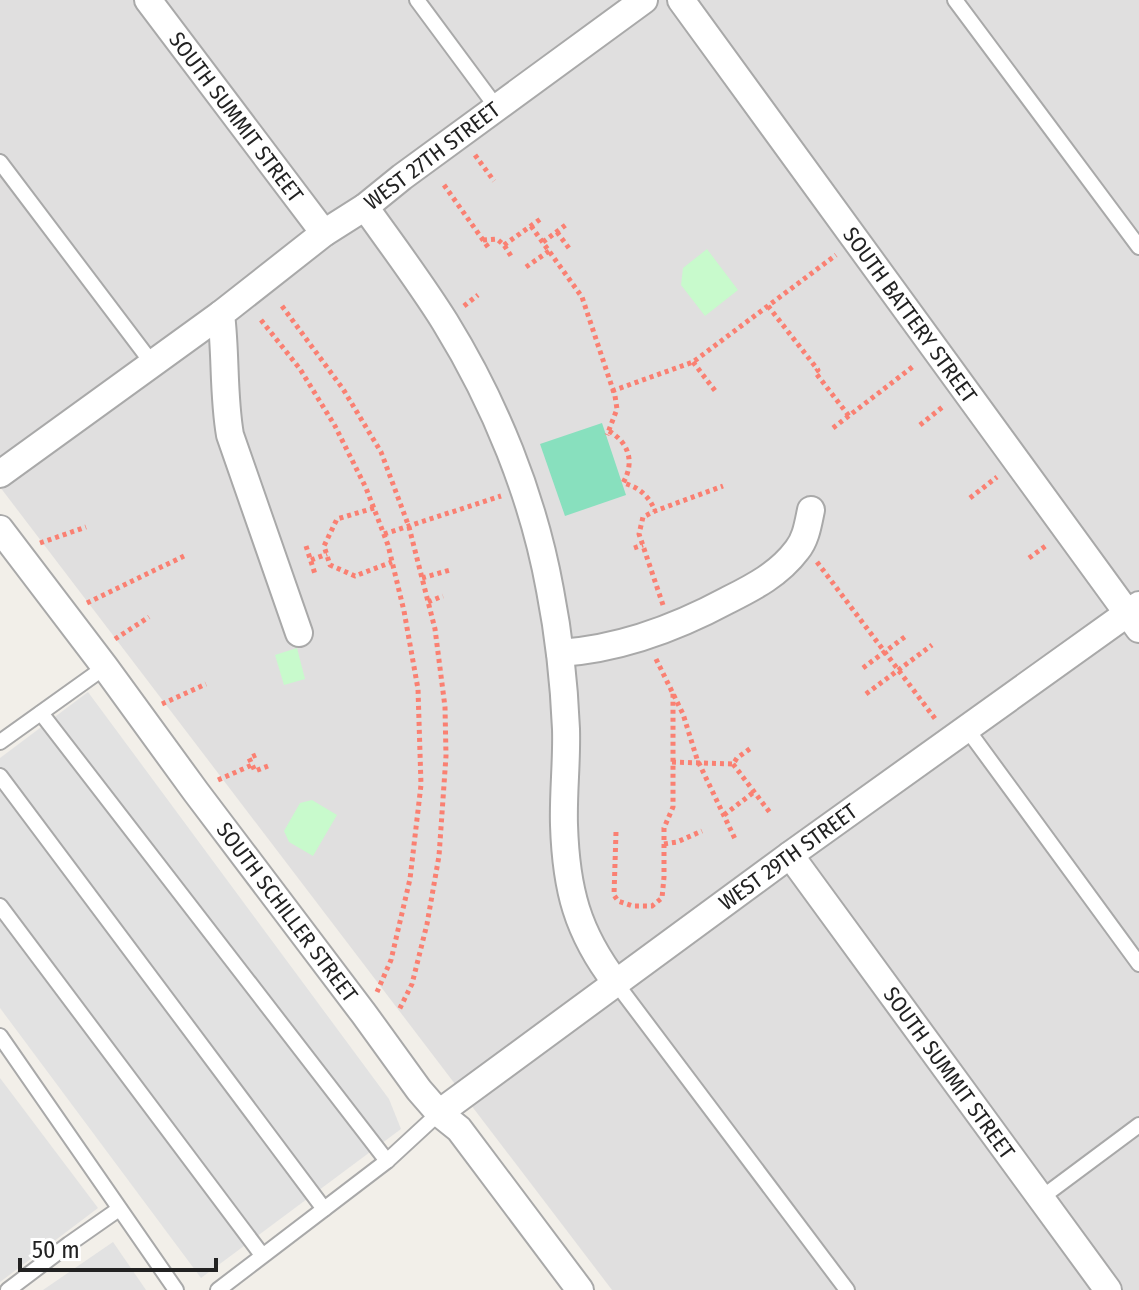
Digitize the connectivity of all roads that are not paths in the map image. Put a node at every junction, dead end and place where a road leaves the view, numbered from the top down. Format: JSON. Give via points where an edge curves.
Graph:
{"nodes":[{"id":1,"x":148,"y":0,"type":"edge"},
{"id":2,"x":417,"y":0,"type":"edge"},
{"id":3,"x":644,"y":0,"type":"edge"},
{"id":4,"x":681,"y":0,"type":"edge"},
{"id":5,"x":955,"y":0,"type":"edge"},
{"id":6,"x":497,"y":108,"type":"junction"},
{"id":7,"x":0,"y":162,"type":"edge"},
{"id":8,"x":365,"y":207,"type":"junction"},
{"id":9,"x":324,"y":233,"type":"junction"},
{"id":10,"x":1139,"y":247,"type":"edge"},
{"id":11,"x":221,"y":314,"type":"junction"},
{"id":12,"x":152,"y":363,"type":"junction"},
{"id":13,"x":0,"y":474,"type":"edge"},
{"id":14,"x":811,"y":510,"type":"dead end"},
{"id":15,"x":0,"y":529,"type":"edge"},
{"id":16,"x":1135,"y":616,"type":"edge"},
{"id":17,"x":299,"y":633,"type":"dead end"},
{"id":18,"x":560,"y":653,"type":"junction"},
{"id":19,"x":100,"y":660,"type":"junction"},
{"id":20,"x":41,"y":713,"type":"junction"},
{"id":21,"x":959,"y":734,"type":"junction"},
{"id":22,"x":0,"y":742,"type":"edge"},
{"id":23,"x":0,"y":776,"type":"edge"},
{"id":24,"x":790,"y":855,"type":"junction"},
{"id":25,"x":0,"y":906,"type":"edge"},
{"id":26,"x":1139,"y":964,"type":"edge"},
{"id":27,"x":616,"y":983,"type":"junction"},
{"id":28,"x":0,"y":1036,"type":"edge"},
{"id":29,"x":439,"y":1113,"type":"junction"},
{"id":30,"x":1139,"y":1125,"type":"edge"},
{"id":31,"x":387,"y":1161,"type":"junction"},
{"id":32,"x":1041,"y":1198,"type":"junction"},
{"id":33,"x":119,"y":1209,"type":"junction"},
{"id":34,"x":324,"y":1209,"type":"junction"},
{"id":35,"x":262,"y":1255,"type":"junction"},
{"id":36,"x":8,"y":1290,"type":"edge"},
{"id":37,"x":176,"y":1290,"type":"edge"},
{"id":38,"x":218,"y":1290,"type":"edge"},
{"id":39,"x":580,"y":1290,"type":"edge"},
{"id":40,"x":847,"y":1290,"type":"edge"},
{"id":41,"x":1108,"y":1290,"type":"edge"}],
"edges":[{"from":1,"to":9,"type":"street","name":"SOUTH SUMMIT STREET"},
{"from":2,"to":6,"type":"lane"},
{"from":3,"to":6,"type":"street","name":"WEST 27TH STREET"},
{"from":4,"to":16,"type":"street","name":"SOUTH BATTERY STREET"},
{"from":5,"to":10,"type":"lane"},
{"from":6,"to":8,"type":"street","name":"WEST 27TH STREET"},
{"from":7,"to":12,"type":"lane"},
{"from":8,"to":9,"type":"street","name":"WEST 27TH STREET"},
{"from":8,"to":18,"type":"street","via":[[446,323],[499,426],[540,540]]},
{"from":9,"to":11,"type":"street","name":"WEST 27TH STREET"},
{"from":11,"to":12,"type":"street","name":"WEST 27TH STREET"},
{"from":11,"to":17,"type":"street","via":[[230,435]]},
{"from":12,"to":13,"type":"street","name":"WEST 27TH STREET"},
{"from":14,"to":18,"type":"street","via":[[799,548],[757,586],[671,628]]},
{"from":15,"to":19,"type":"street","name":"SOUTH SCHILLER STREET"},
{"from":16,"to":21,"type":"street","name":"WEST 29TH STREET"},
{"from":18,"to":27,"type":"street","via":[[569,879],[586,937]]},
{"from":19,"to":20,"type":"lane"},
{"from":19,"to":29,"type":"street","name":"SOUTH SCHILLER STREET"},
{"from":20,"to":22,"type":"lane"},
{"from":20,"to":31,"type":"lane"},
{"from":21,"to":24,"type":"street","name":"WEST 29TH STREET"},
{"from":21,"to":26,"type":"lane"},
{"from":23,"to":34,"type":"lane"},
{"from":24,"to":27,"type":"street","name":"WEST 29TH STREET"},
{"from":24,"to":32,"type":"street","name":"SOUTH SUMMIT STREET"},
{"from":25,"to":35,"type":"lane"},
{"from":27,"to":29,"type":"street","name":"WEST 29TH STREET"},
{"from":27,"to":40,"type":"lane"},
{"from":28,"to":33,"type":"lane"},
{"from":29,"to":31,"type":"lane"},
{"from":29,"to":39,"type":"street","name":"SOUTH SCHILLER STREET","via":[[459,1129]]},
{"from":30,"to":32,"type":"lane"},
{"from":31,"to":34,"type":"lane"},
{"from":32,"to":41,"type":"street","name":"SOUTH SUMMIT STREET"},
{"from":33,"to":36,"type":"lane"},
{"from":33,"to":37,"type":"lane"},
{"from":34,"to":35,"type":"lane"},
{"from":35,"to":38,"type":"lane"}]}
